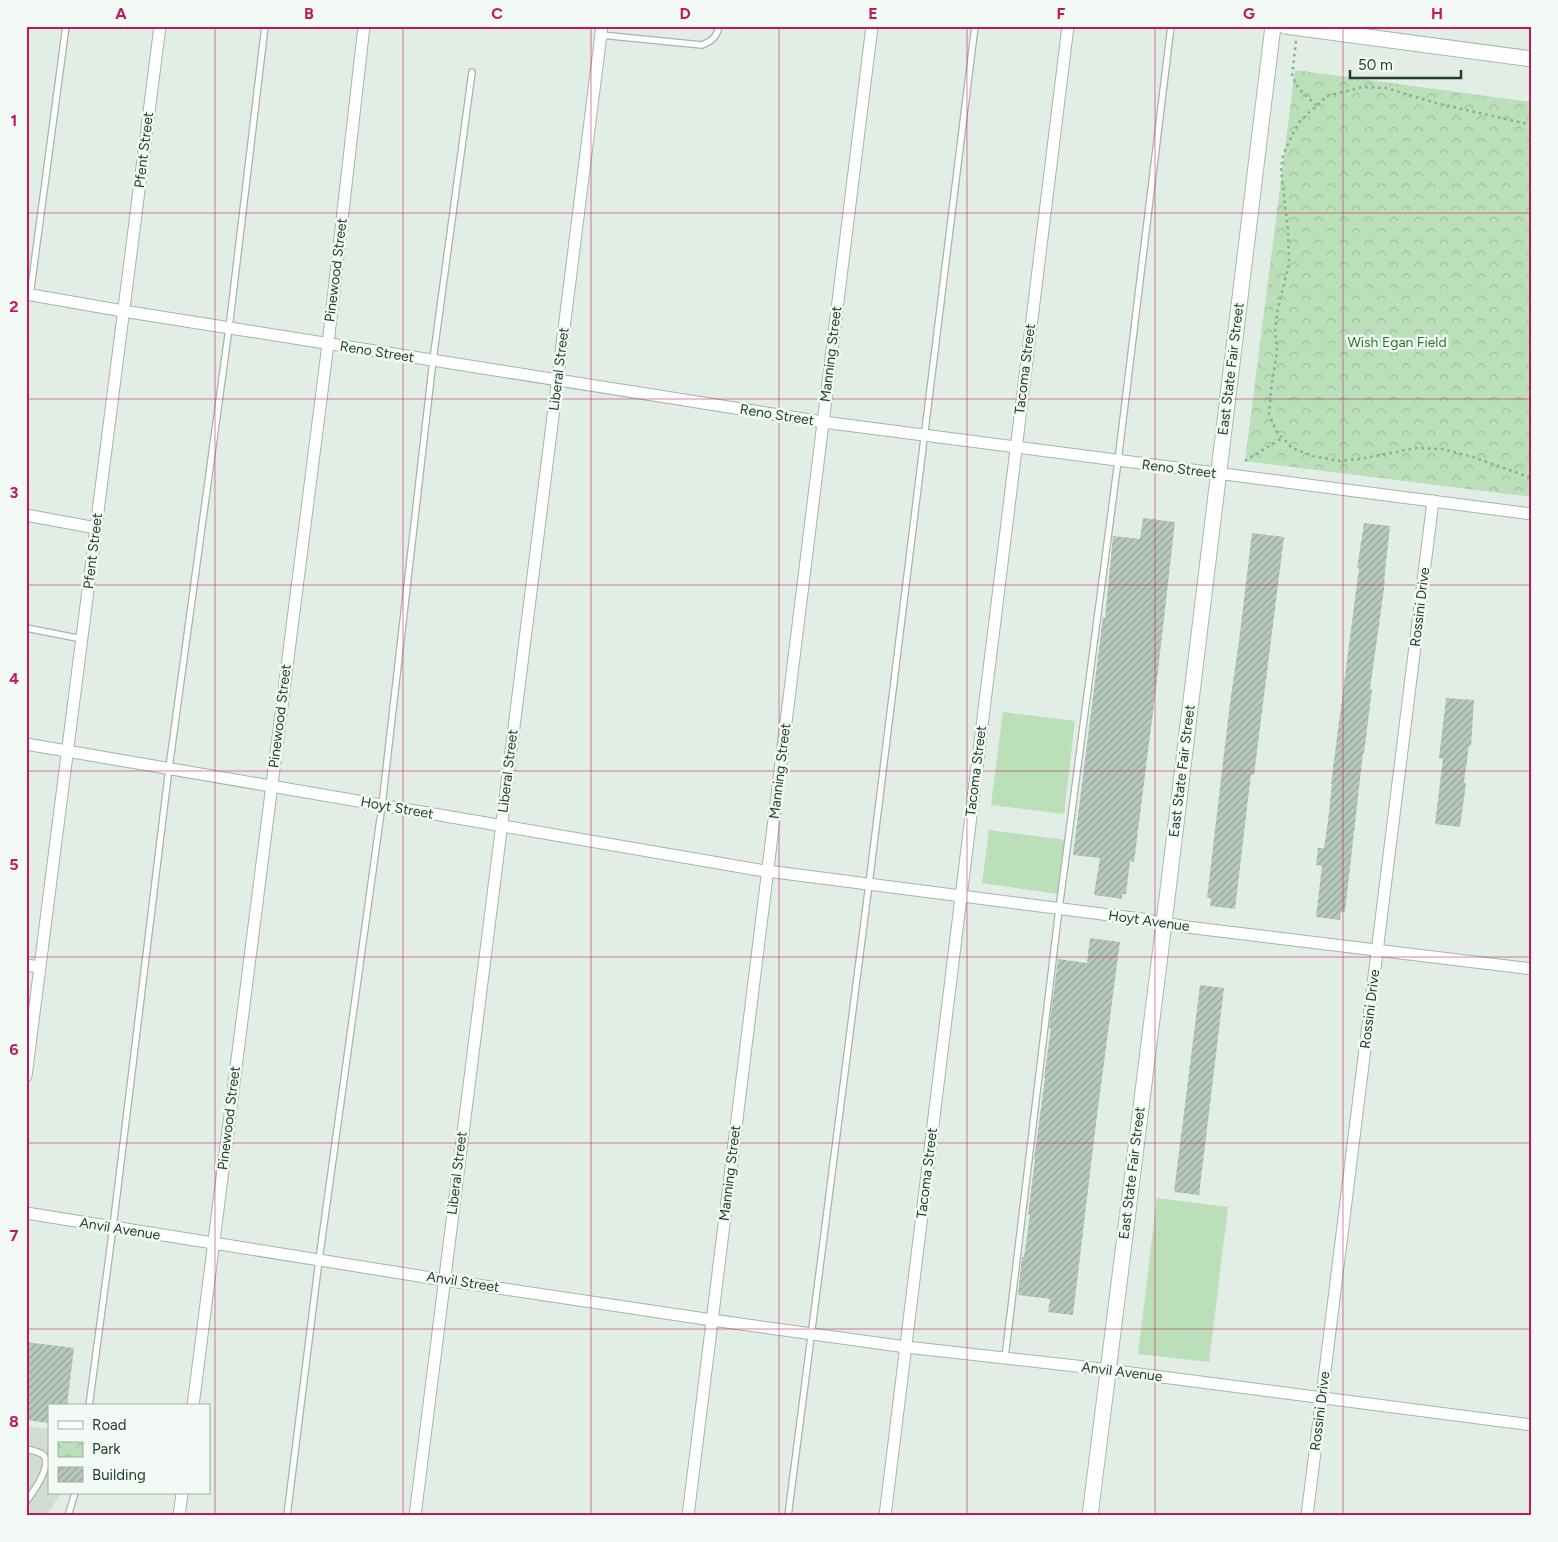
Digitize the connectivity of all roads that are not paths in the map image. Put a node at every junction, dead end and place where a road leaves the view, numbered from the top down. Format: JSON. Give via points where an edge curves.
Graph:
{"nodes":[{"id":1,"x":66,"y":26,"type":"edge"},
{"id":2,"x":160,"y":26,"type":"edge"},
{"id":3,"x":265,"y":26,"type":"edge"},
{"id":4,"x":364,"y":26,"type":"edge"},
{"id":5,"x":719,"y":26,"type":"edge"},
{"id":6,"x":872,"y":26,"type":"edge"},
{"id":7,"x":975,"y":26,"type":"edge"},
{"id":8,"x":1068,"y":26,"type":"edge"},
{"id":9,"x":1171,"y":26,"type":"edge"},
{"id":10,"x":1273,"y":26,"type":"edge"},
{"id":11,"x":1291,"y":27,"type":"edge"},
{"id":12,"x":601,"y":31,"type":"edge"},
{"id":13,"x":1532,"y":59,"type":"edge"},
{"id":14,"x":472,"y":72,"type":"dead end"},
{"id":15,"x":28,"y":294,"type":"edge"},
{"id":16,"x":124,"y":311,"type":"junction"},
{"id":17,"x":229,"y":328,"type":"junction"},
{"id":18,"x":328,"y":344,"type":"junction"},
{"id":19,"x":433,"y":360,"type":"junction"},
{"id":20,"x":557,"y":380,"type":"junction"},
{"id":21,"x":823,"y":422,"type":"junction"},
{"id":22,"x":924,"y":436,"type":"junction"},
{"id":23,"x":1016,"y":448,"type":"junction"},
{"id":24,"x":1118,"y":461,"type":"junction"},
{"id":25,"x":1218,"y":474,"type":"junction"},
{"id":26,"x":1433,"y":502,"type":"junction"},
{"id":27,"x":1532,"y":514,"type":"edge"},
{"id":28,"x":26,"y":515,"type":"edge"},
{"id":29,"x":96,"y":528,"type":"junction"},
{"id":30,"x":26,"y":628,"type":"edge"},
{"id":31,"x":82,"y":639,"type":"junction"},
{"id":32,"x":26,"y":744,"type":"edge"},
{"id":33,"x":68,"y":751,"type":"junction"},
{"id":34,"x":169,"y":768,"type":"junction"},
{"id":35,"x":271,"y":786,"type":"junction"},
{"id":36,"x":382,"y":805,"type":"junction"},
{"id":37,"x":501,"y":826,"type":"junction"},
{"id":38,"x":768,"y":871,"type":"junction"},
{"id":39,"x":869,"y":884,"type":"junction"},
{"id":40,"x":960,"y":896,"type":"junction"},
{"id":41,"x":1059,"y":909,"type":"junction"},
{"id":42,"x":1164,"y":924,"type":"junction"},
{"id":43,"x":1378,"y":949,"type":"junction"},
{"id":44,"x":26,"y":965,"type":"edge"},
{"id":45,"x":40,"y":967,"type":"junction"},
{"id":46,"x":1532,"y":969,"type":"edge"},
{"id":47,"x":26,"y":1076,"type":"edge"},
{"id":48,"x":26,"y":1213,"type":"edge"},
{"id":49,"x":113,"y":1228,"type":"junction"},
{"id":50,"x":214,"y":1244,"type":"junction"},
{"id":51,"x":319,"y":1260,"type":"junction"},
{"id":52,"x":444,"y":1280,"type":"junction"},
{"id":53,"x":712,"y":1320,"type":"junction"},
{"id":54,"x":812,"y":1334,"type":"junction"},
{"id":55,"x":906,"y":1347,"type":"junction"},
{"id":56,"x":1005,"y":1358,"type":"junction"},
{"id":57,"x":1107,"y":1370,"type":"junction"},
{"id":58,"x":1322,"y":1398,"type":"junction"},
{"id":59,"x":89,"y":1404,"type":"edge"},
{"id":60,"x":193,"y":1404,"type":"edge"},
{"id":61,"x":1532,"y":1425,"type":"edge"},
{"id":62,"x":26,"y":1449,"type":"edge"},
{"id":63,"x":75,"y":1494,"type":"edge"},
{"id":64,"x":182,"y":1494,"type":"edge"},
{"id":65,"x":26,"y":1502,"type":"edge"},
{"id":66,"x":68,"y":1516,"type":"edge"},
{"id":67,"x":179,"y":1516,"type":"edge"},
{"id":68,"x":286,"y":1516,"type":"edge"},
{"id":69,"x":415,"y":1516,"type":"edge"},
{"id":70,"x":688,"y":1516,"type":"edge"},
{"id":71,"x":788,"y":1516,"type":"edge"},
{"id":72,"x":885,"y":1516,"type":"edge"},
{"id":73,"x":1090,"y":1516,"type":"edge"},
{"id":74,"x":1307,"y":1516,"type":"edge"}],
"edges":[{"from":1,"to":15,"type":"lane"},
{"from":2,"to":16,"type":"street","name":"Pfent Street"},
{"from":3,"to":17,"type":"lane"},
{"from":4,"to":18,"type":"street","name":"Pinewood Street"},
{"from":5,"to":12,"type":"lane","via":[[715,38],[702,45]]},
{"from":6,"to":21,"type":"street","name":"Manning Street"},
{"from":7,"to":22,"type":"lane"},
{"from":8,"to":23,"type":"street","name":"Tacoma Street"},
{"from":9,"to":24,"type":"lane"},
{"from":10,"to":25,"type":"street","name":"East State Fair Street"},
{"from":11,"to":13,"type":"street"},
{"from":12,"to":20,"type":"street","name":"Liberal Street"},
{"from":14,"to":19,"type":"lane"},
{"from":15,"to":16,"type":"street","name":"Reno Street"},
{"from":16,"to":17,"type":"street","name":"Reno Street"},
{"from":16,"to":29,"type":"street","name":"Pfent Street"},
{"from":17,"to":18,"type":"street","name":"Reno Street"},
{"from":17,"to":34,"type":"lane"},
{"from":18,"to":19,"type":"street","name":"Reno Street"},
{"from":18,"to":35,"type":"street","name":"Pinewood Street"},
{"from":19,"to":20,"type":"street","name":"Reno Street"},
{"from":19,"to":36,"type":"lane"},
{"from":20,"to":21,"type":"street","name":"Reno Street"},
{"from":20,"to":37,"type":"street","name":"Liberal Street"},
{"from":21,"to":22,"type":"street","name":"Reno Street"},
{"from":21,"to":38,"type":"street","name":"Manning Street"},
{"from":22,"to":23,"type":"street","name":"Reno Street"},
{"from":22,"to":39,"type":"lane"},
{"from":23,"to":24,"type":"street","name":"Reno Street"},
{"from":23,"to":40,"type":"street","name":"Tacoma Street"},
{"from":24,"to":25,"type":"street","name":"Reno Street"},
{"from":24,"to":41,"type":"lane"},
{"from":25,"to":26,"type":"street","name":"Reno Street"},
{"from":25,"to":42,"type":"street","name":"East State Fair Street"},
{"from":26,"to":27,"type":"street","name":"Reno Street"},
{"from":26,"to":43,"type":"street","name":"Rossini Drive"},
{"from":28,"to":29,"type":"street"},
{"from":29,"to":31,"type":"street","name":"Pfent Street"},
{"from":30,"to":31,"type":"lane"},
{"from":31,"to":33,"type":"street","name":"Pfent Street"},
{"from":32,"to":33,"type":"street","name":"Hoyt Street"},
{"from":33,"to":34,"type":"street","name":"Hoyt Street"},
{"from":33,"to":45,"type":"street","name":"Pfent Street"},
{"from":34,"to":35,"type":"street","name":"Hoyt Street"},
{"from":34,"to":49,"type":"lane"},
{"from":35,"to":36,"type":"street","name":"Hoyt Street"},
{"from":35,"to":50,"type":"street","name":"Pinewood Street"},
{"from":36,"to":37,"type":"street","name":"Hoyt Street"},
{"from":36,"to":51,"type":"lane"},
{"from":37,"to":38,"type":"street","name":"Hoyt Street"},
{"from":37,"to":52,"type":"street","name":"Liberal Street"},
{"from":38,"to":39,"type":"street","name":"Hoyt Avenue"},
{"from":38,"to":53,"type":"street","name":"Manning Street"},
{"from":39,"to":40,"type":"street","name":"Hoyt Avenue"},
{"from":39,"to":54,"type":"lane"},
{"from":40,"to":41,"type":"street","name":"Hoyt Avenue"},
{"from":40,"to":55,"type":"street","name":"Tacoma Street"},
{"from":41,"to":42,"type":"street","name":"Hoyt Avenue"},
{"from":41,"to":56,"type":"lane"},
{"from":42,"to":43,"type":"street","name":"Hoyt Avenue"},
{"from":42,"to":57,"type":"street","name":"East State Fair Street"},
{"from":43,"to":46,"type":"street","name":"Hoyt Avenue"},
{"from":43,"to":58,"type":"street","name":"Rossini Drive"},
{"from":44,"to":45,"type":"street"},
{"from":45,"to":47,"type":"street","name":"Pfent Street"},
{"from":48,"to":49,"type":"street","name":"Anvil Avenue"},
{"from":49,"to":50,"type":"street","name":"Anvil Avenue"},
{"from":49,"to":59,"type":"lane"},
{"from":50,"to":51,"type":"street","name":"Anvil Street"},
{"from":50,"to":60,"type":"street","name":"Pinewood Street"},
{"from":51,"to":52,"type":"street","name":"Anvil Street"},
{"from":51,"to":68,"type":"lane"},
{"from":52,"to":53,"type":"street","name":"Anvil Street"},
{"from":52,"to":69,"type":"street","name":"Liberal Street"},
{"from":53,"to":54,"type":"street","name":"Anvil Avenue"},
{"from":53,"to":70,"type":"street","name":"Manning Street"},
{"from":54,"to":55,"type":"street","name":"Anvil Avenue"},
{"from":54,"to":71,"type":"lane"},
{"from":55,"to":56,"type":"street","name":"Anvil Avenue"},
{"from":55,"to":72,"type":"street","name":"Tacoma Street"},
{"from":56,"to":57,"type":"street","name":"Anvil Avenue"},
{"from":57,"to":58,"type":"street","name":"Anvil Avenue"},
{"from":57,"to":73,"type":"street","name":"East State Fair Street"},
{"from":58,"to":61,"type":"street","name":"Anvil Avenue"},
{"from":58,"to":74,"type":"street","name":"Rossini Drive"},
{"from":62,"to":65,"type":"lane","via":[[42,1454],[46,1463],[45,1472]]},
{"from":63,"to":66,"type":"lane"},
{"from":64,"to":67,"type":"street"}]}
